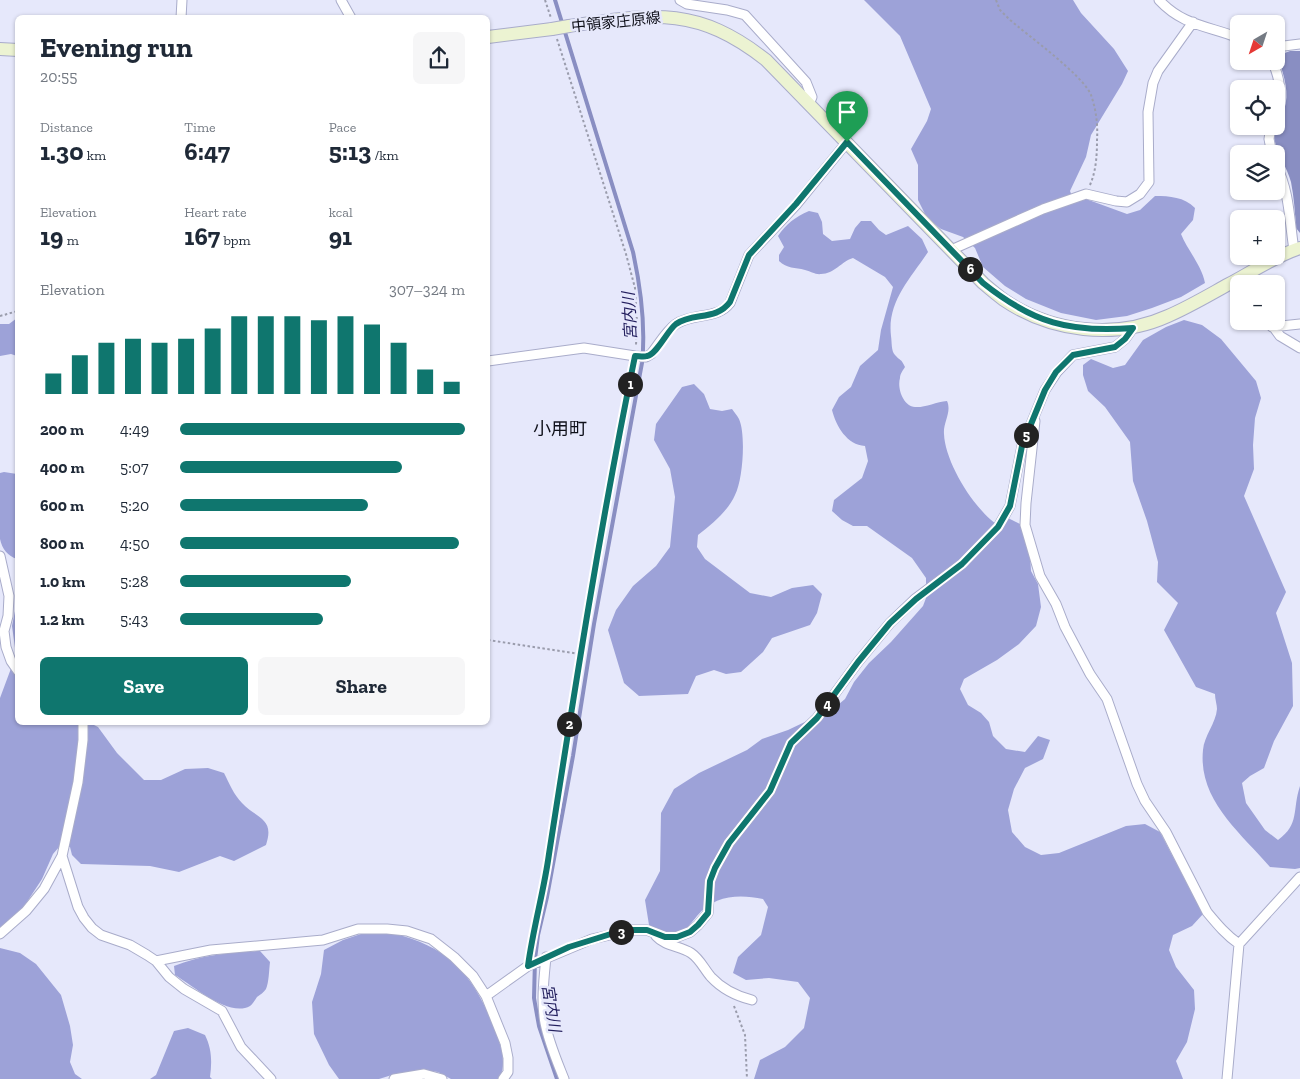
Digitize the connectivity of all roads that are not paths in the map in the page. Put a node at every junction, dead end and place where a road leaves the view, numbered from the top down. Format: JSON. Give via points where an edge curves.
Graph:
{"nodes":[{"id":1,"x":182,"y":0,"type":"edge"},
{"id":2,"x":341,"y":0,"type":"edge"},
{"id":3,"x":680,"y":0,"type":"edge"},
{"id":4,"x":1159,"y":0,"type":"edge"},
{"id":5,"x":181,"y":15,"type":"edge"},
{"id":6,"x":349,"y":15,"type":"edge"},
{"id":7,"x":1192,"y":22,"type":"junction"},
{"id":8,"x":1230,"y":35,"type":"edge"},
{"id":9,"x":490,"y":37,"type":"edge"},
{"id":10,"x":1300,"y":44,"type":"edge"},
{"id":11,"x":1285,"y":46,"type":"edge"},
{"id":12,"x":0,"y":49,"type":"edge"},
{"id":13,"x":15,"y":50,"type":"edge"},
{"id":14,"x":809,"y":104,"type":"junction"},
{"id":15,"x":847,"y":142,"type":"junction"},
{"id":16,"x":1285,"y":186,"type":"edge"},
{"id":17,"x":1297,"y":249,"type":"edge"},
{"id":18,"x":951,"y":250,"type":"junction"},
{"id":19,"x":1251,"y":275,"type":"edge"},
{"id":20,"x":1230,"y":286,"type":"edge"},
{"id":21,"x":1285,"y":324,"type":"edge"},
{"id":22,"x":1300,"y":324,"type":"edge"},
{"id":23,"x":1133,"y":328,"type":"junction"},
{"id":24,"x":1275,"y":330,"type":"edge"},
{"id":25,"x":1300,"y":348,"type":"edge"},
{"id":26,"x":490,"y":361,"type":"edge"},
{"id":27,"x":1036,"y":413,"type":"junction"},
{"id":28,"x":0,"y":556,"type":"edge"},
{"id":29,"x":3,"y":580,"type":"edge"},
{"id":30,"x":15,"y":667,"type":"edge"},
{"id":31,"x":83,"y":725,"type":"edge"},
{"id":32,"x":62,"y":856,"type":"junction"},
{"id":33,"x":1300,"y":877,"type":"edge"},
{"id":34,"x":0,"y":934,"type":"edge"},
{"id":35,"x":654,"y":934,"type":"junction"},
{"id":36,"x":1239,"y":944,"type":"junction"},
{"id":37,"x":544,"y":958,"type":"junction"},
{"id":38,"x":156,"y":961,"type":"junction"},
{"id":39,"x":486,"y":996,"type":"junction"},
{"id":40,"x":752,"y":1000,"type":"dead end"},
{"id":41,"x":271,"y":1079,"type":"edge"},
{"id":42,"x":394,"y":1079,"type":"edge"},
{"id":43,"x":442,"y":1079,"type":"edge"},
{"id":44,"x":503,"y":1079,"type":"edge"},
{"id":45,"x":564,"y":1079,"type":"edge"},
{"id":46,"x":1227,"y":1079,"type":"edge"}],
"edges":[{"from":1,"to":5,"type":"street"},
{"from":2,"to":6,"type":"street"},
{"from":3,"to":14,"type":"street","via":[[696,6],[738,12],[751,20],[806,82],[812,97]]},
{"from":4,"to":7,"type":"street","via":[[1179,17]]},
{"from":7,"to":8,"type":"street"},
{"from":7,"to":18,"type":"street","via":[[1153,82],[1148,112],[1149,182],[1134,200],[1116,201],[1086,194],[1043,209]]},
{"from":9,"to":14,"type":"main road","name":"中領家庄原線","bridge":true,"via":[[625,18],[676,17],[704,23],[747,44]]},
{"from":10,"to":11,"type":"street"},
{"from":12,"to":13,"type":"main road"},
{"from":14,"to":15,"type":"main road","name":"中領家庄原線"},
{"from":15,"to":18,"type":"main road","name":"中領家庄原線"},
{"from":15,"to":26,"type":"street","via":[[749,255],[726,307],[716,314],[675,324],[651,354],[640,356],[584,348]]},
{"from":16,"to":17,"type":"street"},
{"from":17,"to":19,"type":"main road","name":"中領家庄原線"},
{"from":18,"to":23,"type":"main road","name":"中領家庄原線","via":[[983,283],[1022,311],[1072,328]]},
{"from":20,"to":23,"type":"main road","name":"中領家庄原線","via":[[1166,317]]},
{"from":21,"to":22,"type":"street"},
{"from":23,"to":27,"type":"street","via":[[1115,347],[1073,355],[1056,372]]},
{"from":24,"to":25,"type":"street"},
{"from":27,"to":35,"type":"street","via":[[1022,446],[1010,506],[998,527],[962,564],[890,623],[817,718],[791,743],[770,791],[729,843],[715,868],[710,881],[708,913],[698,925],[682,936]]},
{"from":27,"to":36,"type":"street","via":[[1026,525],[1040,576],[1090,674],[1107,699],[1145,802],[1166,832],[1207,912]]},
{"from":28,"to":29,"type":"street"},
{"from":29,"to":30,"type":"street","via":[[9,596],[4,631],[6,647]]},
{"from":31,"to":32,"type":"street","via":[[78,782]]},
{"from":32,"to":34,"type":"street","via":[[26,911]]},
{"from":32,"to":38,"type":"street","via":[[78,907],[92,928],[100,935],[130,945]]},
{"from":33,"to":36,"type":"street"},
{"from":35,"to":37,"type":"street","via":[[647,930],[614,933]]},
{"from":35,"to":40,"type":"street","via":[[663,942],[690,952],[729,992]]},
{"from":36,"to":46,"type":"street"},
{"from":37,"to":39,"type":"street","via":[[530,964]]},
{"from":37,"to":45,"type":"street","via":[[544,1022]]},
{"from":38,"to":39,"type":"street","via":[[212,950],[323,940],[358,929],[387,928],[431,939],[473,976]]},
{"from":38,"to":41,"type":"street","via":[[170,978],[222,1011],[241,1047]]},
{"from":39,"to":44,"type":"street","via":[[505,1043],[508,1072]]},
{"from":42,"to":43,"type":"street","via":[[424,1074]]}]}
